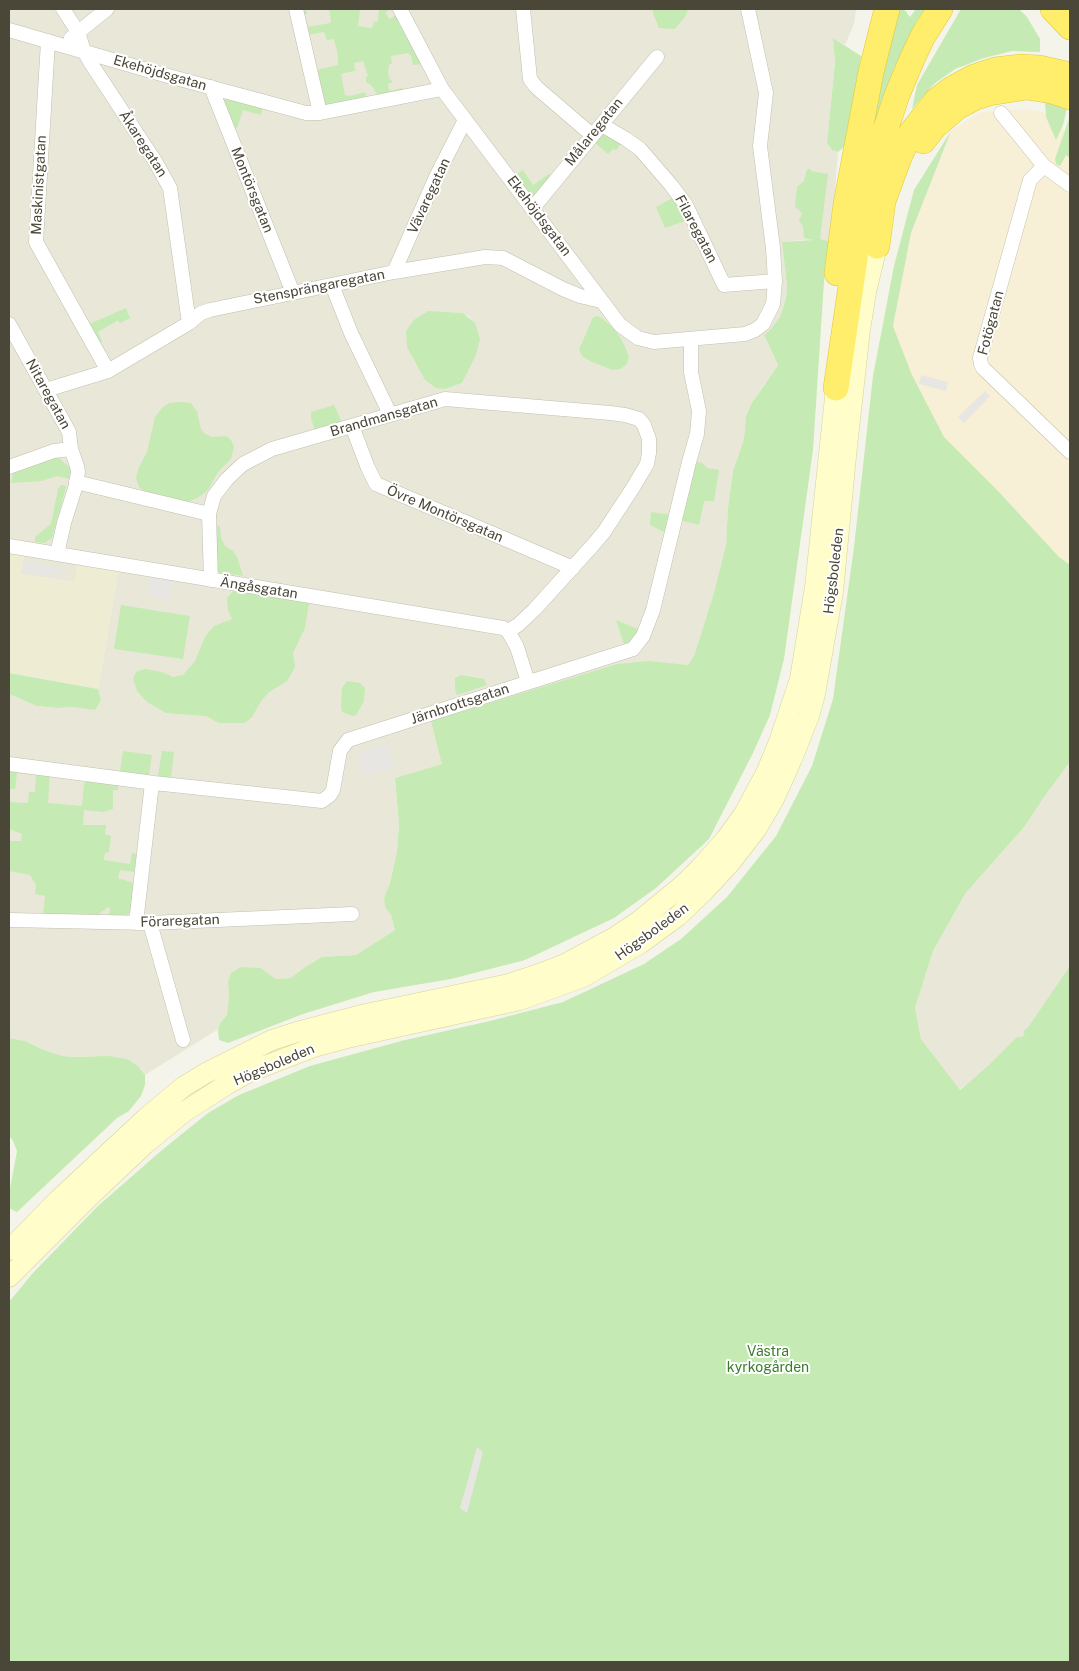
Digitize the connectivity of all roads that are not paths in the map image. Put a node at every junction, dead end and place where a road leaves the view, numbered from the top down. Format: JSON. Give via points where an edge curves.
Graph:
{"nodes":[{"id":1,"x":63,"y":9,"type":"edge"},
{"id":2,"x":107,"y":9,"type":"edge"},
{"id":3,"x":296,"y":9,"type":"edge"},
{"id":4,"x":400,"y":9,"type":"edge"},
{"id":5,"x":523,"y":9,"type":"edge"},
{"id":6,"x":748,"y":9,"type":"edge"},
{"id":7,"x":879,"y":9,"type":"edge"},
{"id":8,"x":887,"y":9,"type":"edge"},
{"id":9,"x":940,"y":9,"type":"edge"},
{"id":10,"x":1054,"y":9,"type":"edge"},
{"id":11,"x":1070,"y":27,"type":"edge"},
{"id":12,"x":9,"y":30,"type":"edge"},
{"id":13,"x":78,"y":32,"type":"junction"},
{"id":14,"x":48,"y":41,"type":"junction"},
{"id":15,"x":62,"y":45,"type":"junction"},
{"id":16,"x":84,"y":51,"type":"junction"},
{"id":17,"x":656,"y":57,"type":"dead end"},
{"id":18,"x":871,"y":72,"type":"junction"},
{"id":19,"x":1070,"y":75,"type":"edge"},
{"id":20,"x":210,"y":87,"type":"junction"},
{"id":21,"x":442,"y":89,"type":"junction"},
{"id":22,"x":1070,"y":97,"type":"edge"},
{"id":23,"x":320,"y":113,"type":"junction"},
{"id":24,"x":1001,"y":113,"type":"dead end"},
{"id":25,"x":465,"y":120,"type":"junction"},
{"id":26,"x":597,"y":130,"type":"junction"},
{"id":27,"x":1044,"y":166,"type":"junction"},
{"id":28,"x":1070,"y":185,"type":"edge"},
{"id":29,"x":532,"y":208,"type":"junction"},
{"id":30,"x":877,"y":246,"type":"junction"},
{"id":31,"x":394,"y":272,"type":"junction"},
{"id":32,"x":775,"y":281,"type":"junction"},
{"id":33,"x":332,"y":285,"type":"junction"},
{"id":34,"x":293,"y":293,"type":"junction"},
{"id":35,"x":601,"y":301,"type":"junction"},
{"id":36,"x":189,"y":323,"type":"junction"},
{"id":37,"x":9,"y":324,"type":"edge"},
{"id":38,"x":691,"y":339,"type":"junction"},
{"id":39,"x":108,"y":371,"type":"junction"},
{"id":40,"x":836,"y":388,"type":"junction"},
{"id":41,"x":46,"y":390,"type":"junction"},
{"id":42,"x":390,"y":414,"type":"junction"},
{"id":43,"x":352,"y":426,"type":"junction"},
{"id":44,"x":71,"y":449,"type":"junction"},
{"id":45,"x":1070,"y":452,"type":"edge"},
{"id":46,"x":9,"y":467,"type":"edge"},
{"id":47,"x":76,"y":482,"type":"junction"},
{"id":48,"x":209,"y":514,"type":"junction"},
{"id":49,"x":9,"y":546,"type":"edge"},
{"id":50,"x":57,"y":554,"type":"junction"},
{"id":51,"x":573,"y":568,"type":"junction"},
{"id":52,"x":211,"y":580,"type":"junction"},
{"id":53,"x":508,"y":631,"type":"junction"},
{"id":54,"x":528,"y":682,"type":"junction"},
{"id":55,"x":9,"y":764,"type":"edge"},
{"id":56,"x":152,"y":783,"type":"junction"},
{"id":57,"x":352,"y":914,"type":"dead end"},
{"id":58,"x":9,"y":920,"type":"edge"},
{"id":59,"x":136,"y":923,"type":"junction"},
{"id":60,"x":150,"y":923,"type":"junction"},
{"id":61,"x":183,"y":1040,"type":"dead end"},
{"id":62,"x":9,"y":1250,"type":"edge"},
{"id":63,"x":9,"y":1278,"type":"edge"}],
"edges":[{"from":1,"to":13,"type":"street","name":"Åkaregatan"},
{"from":2,"to":13,"type":"street"},
{"from":3,"to":23,"type":"street"},
{"from":4,"to":21,"type":"street"},
{"from":5,"to":26,"type":"street","via":[[530,79],[536,87]]},
{"from":6,"to":32,"type":"street","name":"Ekehöjdsgatan","via":[[766,93],[760,146]]},
{"from":7,"to":18,"type":"highway"},
{"from":8,"to":18,"type":"highway"},
{"from":9,"to":40,"type":"highway","via":[[913,57],[882,140],[856,252]]},
{"from":10,"to":11,"type":"highway"},
{"from":12,"to":14,"type":"street","name":"Ekehöjdsgatan"},
{"from":13,"to":15,"type":"street"},
{"from":13,"to":16,"type":"street","name":"Åkaregatan"},
{"from":14,"to":15,"type":"street","name":"Ekehöjdsgatan"},
{"from":14,"to":39,"type":"street","name":"Maskinistgatan","via":[[36,242]]},
{"from":15,"to":16,"type":"street","name":"Ekehöjdsgatan"},
{"from":16,"to":20,"type":"street","name":"Ekehöjdsgatan"},
{"from":16,"to":36,"type":"street","name":"Åkaregatan","via":[[170,188]]},
{"from":17,"to":26,"type":"street","name":"Målaregatan"},
{"from":18,"to":40,"type":"highway","via":[[846,204],[834,297]]},
{"from":19,"to":30,"type":"highway","via":[[1038,68],[995,70],[974,77],[936,101],[910,133],[900,155],[883,201]]},
{"from":20,"to":23,"type":"street","name":"Ekehöjdsgatan"},
{"from":20,"to":34,"type":"street","name":"Montörsgatan"},
{"from":21,"to":23,"type":"street","name":"Ekehöjdsgatan"},
{"from":21,"to":25,"type":"street","name":"Ekehöjdsgatan"},
{"from":22,"to":30,"type":"highway","via":[[1052,91],[1014,88],[976,97],[958,107],[922,142]]},
{"from":24,"to":27,"type":"street"},
{"from":25,"to":29,"type":"street","name":"Ekehöjdsgatan"},
{"from":25,"to":31,"type":"street","name":"Vävaregatan"},
{"from":26,"to":29,"type":"street","name":"Målaregatan"},
{"from":26,"to":32,"type":"street","name":"Filaregatan","via":[[626,139],[640,149],[671,184],[686,205],[724,285]]},
{"from":27,"to":28,"type":"street"},
{"from":27,"to":45,"type":"street","name":"Fotögatan","via":[[1030,180],[980,358],[983,368]]},
{"from":29,"to":35,"type":"street","name":"Ekehöjdsgatan"},
{"from":30,"to":63,"type":"main road","name":"Högsboleden","via":[[860,330],[833,592],[815,694],[774,799],[731,862],[678,916],[641,943],[583,977],[520,1000],[317,1046],[249,1072],[226,1085],[184,1112],[145,1144]]},
{"from":31,"to":33,"type":"street","name":"Stensprängaregatan"},
{"from":31,"to":35,"type":"street","name":"Stensprängaregatan","via":[[496,256],[580,296]]},
{"from":32,"to":38,"type":"street","name":"Ekehöjdsgatan","via":[[768,318],[758,328],[740,335]]},
{"from":33,"to":34,"type":"street","name":"Stensprängaregatan"},
{"from":33,"to":42,"type":"street"},
{"from":34,"to":36,"type":"street","name":"Stensprängaregatan","via":[[220,306],[201,313]]},
{"from":35,"to":38,"type":"street","name":"Ekehöjdsgatan","via":[[620,325],[638,338],[654,342]]},
{"from":36,"to":39,"type":"street","name":"Stensprängaregatan"},
{"from":37,"to":41,"type":"street","name":"Nitaregatan"},
{"from":38,"to":54,"type":"street","name":"Järnbrottsgatan","via":[[691,372],[699,424],[647,628],[633,649]]},
{"from":39,"to":41,"type":"street","name":"Stensprängaregatan"},
{"from":40,"to":62,"type":"main road","name":"Högsboleden","via":[[815,587],[800,679],[766,773],[744,814],[702,866],[639,921],[565,964],[509,984],[297,1032],[272,1040],[206,1073],[146,1118]]},
{"from":41,"to":44,"type":"street","name":"Nitaregatan","via":[[69,432]]},
{"from":42,"to":43,"type":"street","name":"Brandmansgatan"},
{"from":42,"to":51,"type":"street","name":"Brandmansgatan","via":[[453,399],[624,415],[639,420],[644,425],[649,446],[647,464],[604,532]]},
{"from":43,"to":48,"type":"street","name":"Brandmansgatan","via":[[272,449],[243,464],[214,496]]},
{"from":43,"to":51,"type":"street","name":"Övre Montörsgatan","via":[[376,484]]},
{"from":44,"to":46,"type":"street","via":[[54,451]]},
{"from":44,"to":47,"type":"street","name":"Nitaregatan","via":[[78,472]]},
{"from":47,"to":48,"type":"street"},
{"from":47,"to":50,"type":"street","name":"Nitaregatan"},
{"from":48,"to":52,"type":"street","name":"Brandmansgatan"},
{"from":49,"to":50,"type":"street","name":"Ängåsgatan"},
{"from":50,"to":52,"type":"street","name":"Ängåsgatan"},
{"from":51,"to":53,"type":"street","via":[[534,610]]},
{"from":52,"to":53,"type":"street","name":"Ängåsgatan"},
{"from":53,"to":54,"type":"street","via":[[517,646]]},
{"from":54,"to":56,"type":"street","name":"Järnbrottsgatan","via":[[348,740],[340,751],[333,790],[322,801]]},
{"from":55,"to":56,"type":"street","name":"Järnbrottsgatan"},
{"from":56,"to":59,"type":"street"},
{"from":57,"to":60,"type":"street","name":"Föraregatan"},
{"from":58,"to":59,"type":"street","name":"Föraregatan"},
{"from":59,"to":60,"type":"street","name":"Föraregatan"},
{"from":60,"to":61,"type":"street"}]}
